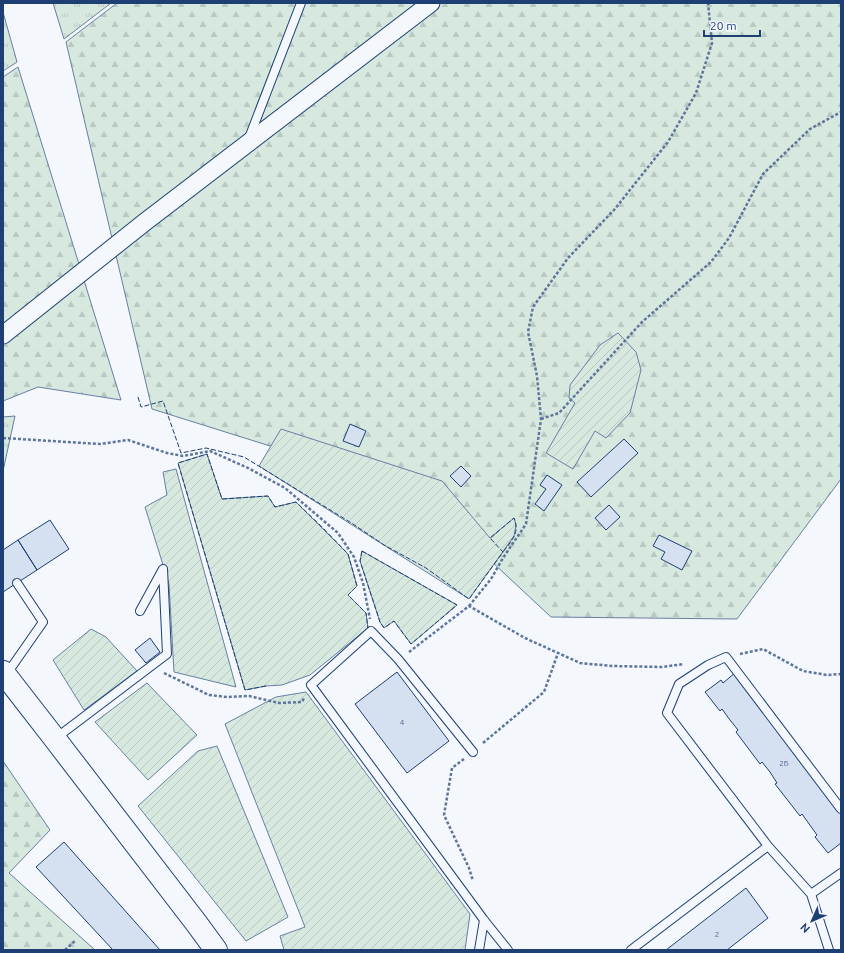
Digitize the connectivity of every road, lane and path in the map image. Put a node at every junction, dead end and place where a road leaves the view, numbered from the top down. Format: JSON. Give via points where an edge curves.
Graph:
{"nodes":[{"id":1,"x":301,"y":3,"type":"edge"},
{"id":2,"x":431,"y":3,"type":"edge"},
{"id":3,"x":708,"y":3,"type":"edge"},
{"id":4,"x":841,"y":112,"type":"edge"},
{"id":5,"x":246,"y":145,"type":"junction"},
{"id":6,"x":3,"y":335,"type":"edge"},
{"id":7,"x":541,"y":419,"type":"junction"},
{"id":8,"x":3,"y":438,"type":"edge"},
{"id":9,"x":17,"y":583,"type":"dead end"},
{"id":10,"x":469,"y":606,"type":"junction"},
{"id":11,"x":140,"y":611,"type":"dead end"},
{"id":12,"x":372,"y":631,"type":"junction"},
{"id":13,"x":558,"y":653,"type":"junction"},
{"id":14,"x":726,"y":657,"type":"junction"},
{"id":15,"x":398,"y":659,"type":"junction"},
{"id":16,"x":690,"y":663,"type":"dead end"},
{"id":17,"x":151,"y":666,"type":"junction"},
{"id":18,"x":4,"y":674,"type":"edge"},
{"id":19,"x":841,"y":674,"type":"edge"},
{"id":20,"x":311,"y":685,"type":"junction"},
{"id":21,"x":55,"y":739,"type":"junction"},
{"id":22,"x":473,"y":752,"type":"junction"},
{"id":23,"x":841,"y":809,"type":"edge"},
{"id":24,"x":768,"y":846,"type":"junction"},
{"id":25,"x":841,"y":873,"type":"edge"},
{"id":26,"x":474,"y":883,"type":"dead end"},
{"id":27,"x":811,"y":894,"type":"junction"},
{"id":28,"x":484,"y":920,"type":"junction"},
{"id":29,"x":76,"y":940,"type":"dead end"},
{"id":30,"x":65,"y":950,"type":"edge"},
{"id":31,"x":216,"y":950,"type":"edge"},
{"id":32,"x":479,"y":950,"type":"edge"},
{"id":33,"x":508,"y":950,"type":"edge"},
{"id":34,"x":631,"y":950,"type":"edge"},
{"id":35,"x":829,"y":950,"type":"edge"}],
"edges":[{"from":1,"to":5,"type":"lane"},
{"from":2,"to":5,"type":"street"},
{"from":3,"to":7,"type":"path","via":[[712,43],[696,93],[668,142],[614,210],[568,258],[533,307],[528,332],[537,376]]},
{"from":4,"to":7,"type":"path","via":[[810,128],[763,174],[729,238],[711,262],[642,322],[559,414]]},
{"from":5,"to":6,"type":"street"},
{"from":7,"to":10,"type":"path","via":[[526,524],[491,579]]},
{"from":8,"to":12,"type":"path","via":[[100,444],[128,440],[183,456],[210,451],[248,468],[285,488],[338,533],[354,557],[363,583]]},
{"from":9,"to":18,"type":"lane","via":[[43,622]]},
{"from":10,"to":13,"type":"path","via":[[524,638]]},
{"from":10,"to":15,"type":"path","via":[[407,655]]},
{"from":11,"to":17,"type":"lane","via":[[163,569],[167,654]]},
{"from":12,"to":15,"type":"lane"},
{"from":12,"to":20,"type":"lane"},
{"from":13,"to":16,"type":"path","via":[[580,663],[612,666],[662,667]]},
{"from":13,"to":22,"type":"path","via":[[544,692]]},
{"from":14,"to":19,"type":"path","via":[[762,649],[803,671],[827,675]]},
{"from":14,"to":23,"type":"lane"},
{"from":14,"to":24,"type":"lane","via":[[708,665],[679,684],[667,713]]},
{"from":15,"to":22,"type":"lane"},
{"from":17,"to":20,"type":"path","via":[[209,695],[249,696],[279,703],[302,702]]},
{"from":17,"to":21,"type":"lane"},
{"from":18,"to":21,"type":"street"},
{"from":20,"to":28,"type":"lane"},
{"from":21,"to":31,"type":"street"},
{"from":22,"to":26,"type":"path","via":[[452,768],[444,814]]},
{"from":24,"to":27,"type":"lane"},
{"from":24,"to":34,"type":"lane"},
{"from":25,"to":27,"type":"lane"},
{"from":27,"to":35,"type":"lane"},
{"from":28,"to":32,"type":"lane"},
{"from":28,"to":33,"type":"lane"},
{"from":29,"to":30,"type":"path"}]}
